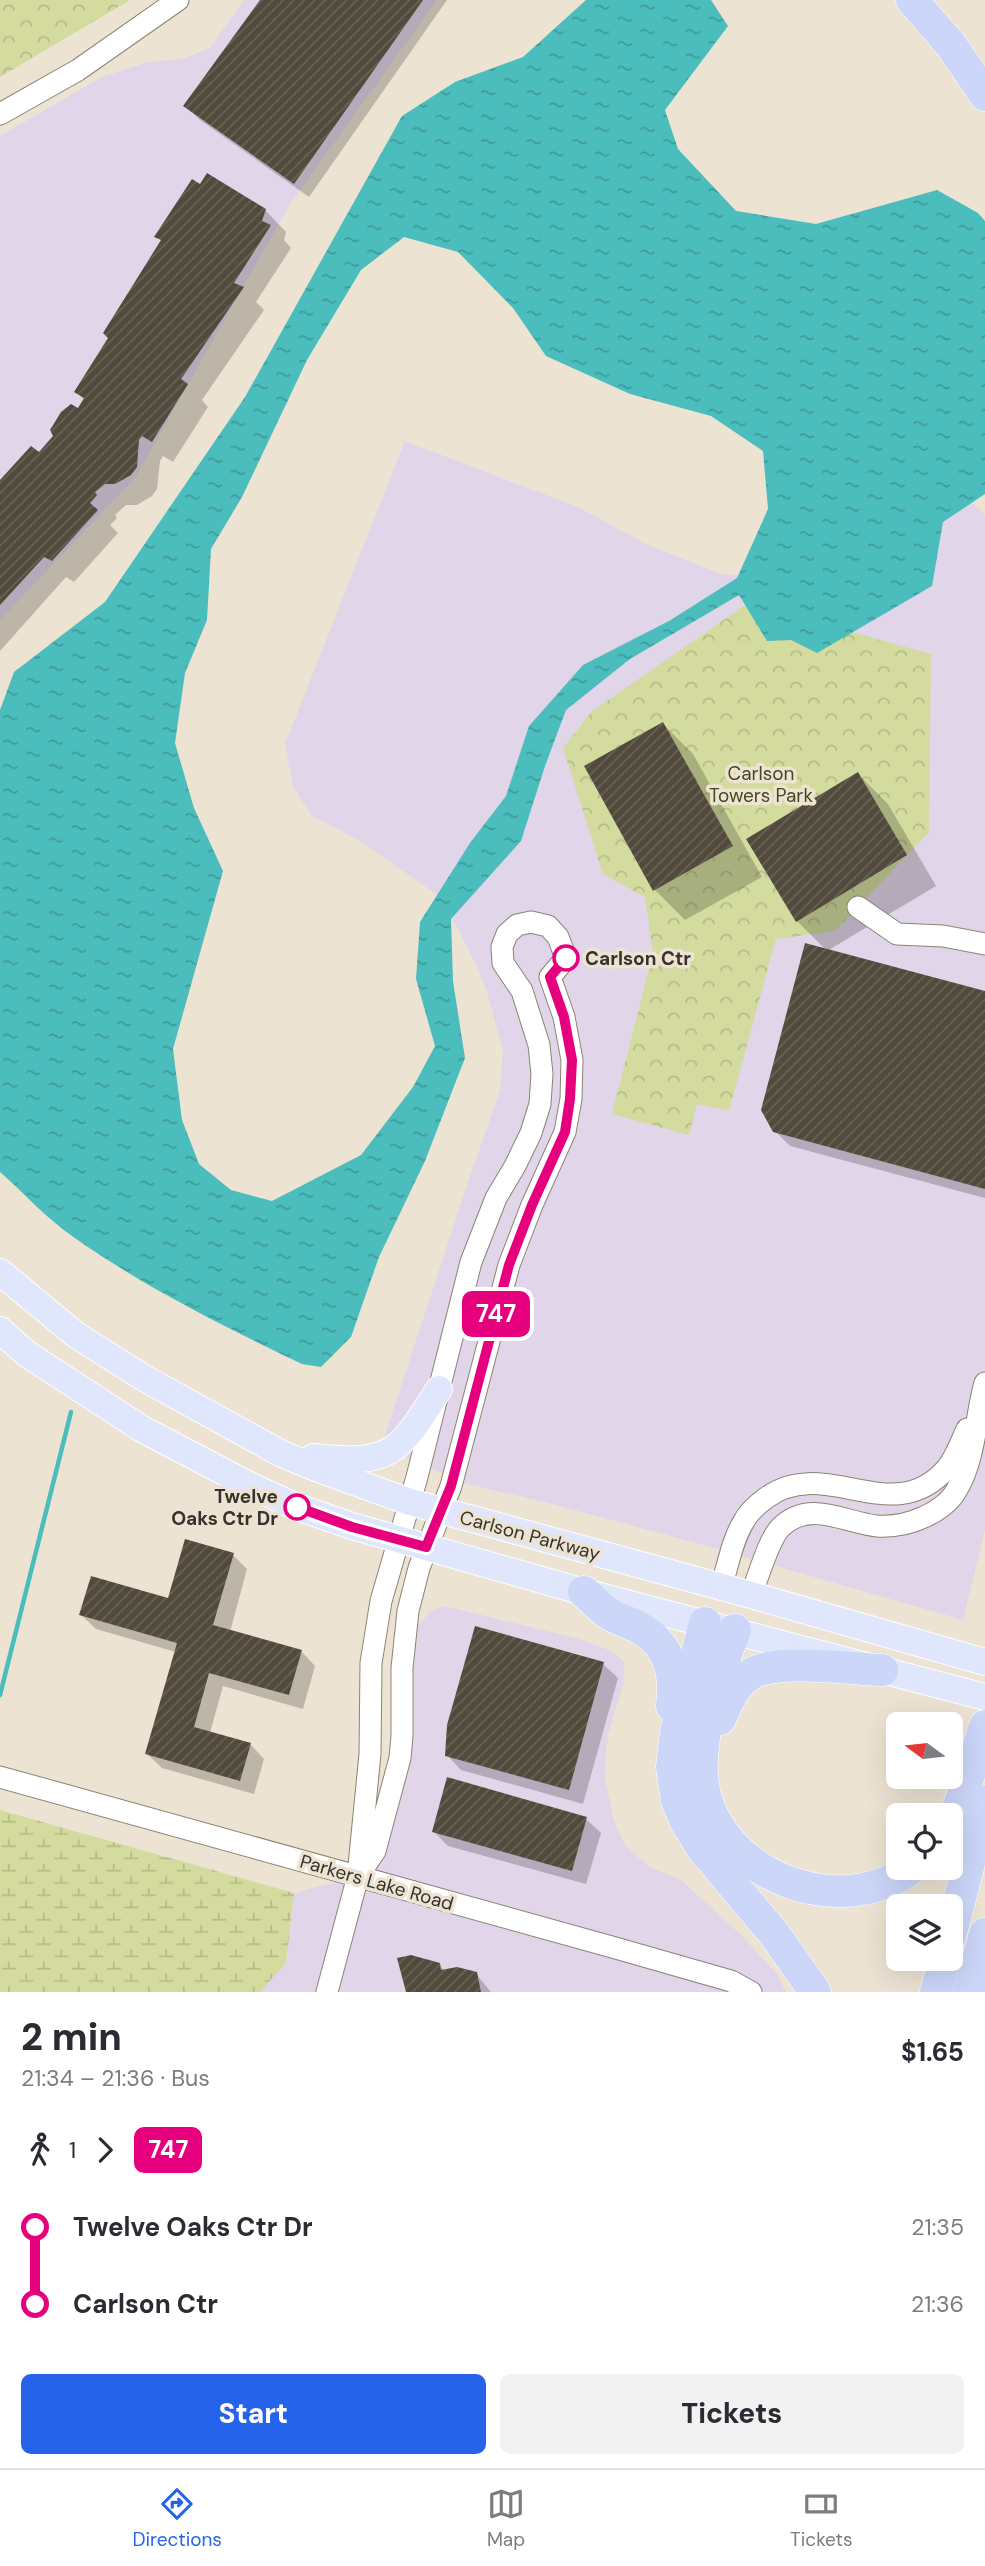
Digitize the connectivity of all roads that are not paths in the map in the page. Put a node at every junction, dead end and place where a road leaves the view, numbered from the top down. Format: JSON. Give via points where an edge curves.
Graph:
{"nodes":[{"id":1,"x":178,"y":0,"type":"edge"},
{"id":2,"x":912,"y":0,"type":"edge"},
{"id":3,"x":985,"y":95,"type":"edge"},
{"id":4,"x":0,"y":114,"type":"edge"},
{"id":5,"x":858,"y":907,"type":"dead end"},
{"id":6,"x":985,"y":944,"type":"edge"},
{"id":7,"x":550,"y":977,"type":"junction"},
{"id":8,"x":522,"y":990,"type":"junction"},
{"id":9,"x":0,"y":1272,"type":"edge"},
{"id":10,"x":0,"y":1330,"type":"edge"},
{"id":11,"x":439,"y":1389,"type":"junction"},
{"id":12,"x":983,"y":1391,"type":"edge"},
{"id":13,"x":282,"y":1454,"type":"junction"},
{"id":14,"x":410,"y":1502,"type":"junction"},
{"id":15,"x":441,"y":1510,"type":"junction"},
{"id":16,"x":399,"y":1539,"type":"junction"},
{"id":17,"x":426,"y":1547,"type":"junction"},
{"id":18,"x":721,"y":1587,"type":"junction"},
{"id":19,"x":584,"y":1592,"type":"junction"},
{"id":20,"x":751,"y":1595,"type":"junction"},
{"id":21,"x":705,"y":1623,"type":"junction"},
{"id":22,"x":735,"y":1630,"type":"junction"},
{"id":23,"x":985,"y":1662,"type":"edge"},
{"id":24,"x":882,"y":1670,"type":"junction"},
{"id":25,"x":985,"y":1698,"type":"edge"},
{"id":26,"x":985,"y":1727,"type":"edge"},
{"id":27,"x":673,"y":1756,"type":"junction"},
{"id":28,"x":702,"y":1773,"type":"junction"},
{"id":29,"x":0,"y":1777,"type":"edge"},
{"id":30,"x":985,"y":1801,"type":"edge"},
{"id":31,"x":960,"y":1803,"type":"edge"},
{"id":32,"x":358,"y":1876,"type":"junction"},
{"id":33,"x":889,"y":1880,"type":"edge"},
{"id":34,"x":961,"y":1894,"type":"edge"},
{"id":35,"x":985,"y":1934,"type":"edge"},
{"id":36,"x":942,"y":1971,"type":"edge"},
{"id":37,"x":327,"y":1992,"type":"edge"},
{"id":38,"x":751,"y":1992,"type":"edge"},
{"id":39,"x":815,"y":1992,"type":"edge"},
{"id":40,"x":936,"y":1992,"type":"edge"},
{"id":41,"x":969,"y":1992,"type":"edge"}],
"edges":[{"from":1,"to":4,"type":"street","via":[[78,70]]},
{"from":2,"to":3,"type":"highway","via":[[951,45]]},
{"from":5,"to":6,"type":"street","via":[[897,934]]},
{"from":7,"to":8,"type":"street"},
{"from":7,"to":8,"type":"street","via":[[566,958],[558,937],[548,926],[517,925],[502,947],[503,963]]},
{"from":7,"to":15,"type":"street","via":[[572,1060],[565,1132],[509,1265]]},
{"from":8,"to":11,"type":"street","via":[[539,1045],[540,1104],[474,1254]]},
{"from":9,"to":13,"type":"main road","name":"Carlson Parkway","via":[[76,1335],[178,1399]]},
{"from":10,"to":16,"type":"main road","name":"Carlson Parkway","via":[[27,1354],[142,1429],[197,1458],[297,1507]]},
{"from":11,"to":13,"type":"main road","via":[[416,1425],[387,1454],[348,1461]]},
{"from":11,"to":14,"type":"street"},
{"from":12,"to":18,"type":"street","via":[[955,1456],[913,1492],[872,1494],[811,1483],[778,1489],[743,1521]]},
{"from":12,"to":20,"type":"street","via":[[966,1470],[956,1492],[943,1505],[911,1523],[893,1526],[822,1513],[791,1520],[773,1536]]},
{"from":13,"to":14,"type":"main road","name":"Carlson Parkway"},
{"from":14,"to":15,"type":"main road","name":"Carlson Parkway"},
{"from":14,"to":16,"type":"street"},
{"from":15,"to":17,"type":"street"},
{"from":15,"to":18,"type":"main road","name":"Carlson Parkway"},
{"from":16,"to":17,"type":"main road","name":"Carlson Parkway"},
{"from":16,"to":32,"type":"street","via":[[380,1601],[371,1662],[370,1754]]},
{"from":17,"to":19,"type":"main road","name":"Carlson Parkway"},
{"from":17,"to":32,"type":"street","via":[[408,1611],[395,1782],[375,1851]]},
{"from":18,"to":20,"type":"main road","name":"Carlson Parkway"},
{"from":18,"to":21,"type":"main road"},
{"from":19,"to":21,"type":"main road","name":"Carlson Parkway"},
{"from":19,"to":27,"type":"highway","via":[[609,1614],[655,1638],[668,1658],[673,1669]]},
{"from":20,"to":22,"type":"main road"},
{"from":20,"to":23,"type":"main road","name":"Carlson Parkway"},
{"from":21,"to":22,"type":"main road","name":"Carlson Parkway"},
{"from":21,"to":27,"type":"highway"},
{"from":22,"to":24,"type":"main road","name":"Carlson Parkway"},
{"from":22,"to":28,"type":"highway","via":[[705,1731]]},
{"from":24,"to":25,"type":"main road","name":"Carlson Parkway"},
{"from":24,"to":28,"type":"highway","via":[[791,1665],[752,1673],[727,1702]]},
{"from":26,"to":31,"type":"highway"},
{"from":27,"to":39,"type":"highway","via":[[677,1801],[691,1831]]},
{"from":28,"to":33,"type":"highway","via":[[706,1798],[723,1835],[745,1858],[774,1877],[801,1886],[850,1890]]},
{"from":29,"to":32,"type":"street","name":"Parkers Lake Road"},
{"from":30,"to":34,"type":"highway"},
{"from":32,"to":37,"type":"street"},
{"from":32,"to":38,"type":"street","name":"Parkers Lake Road","via":[[732,1981]]},
{"from":35,"to":41,"type":"highway"},
{"from":36,"to":40,"type":"highway"}]}
